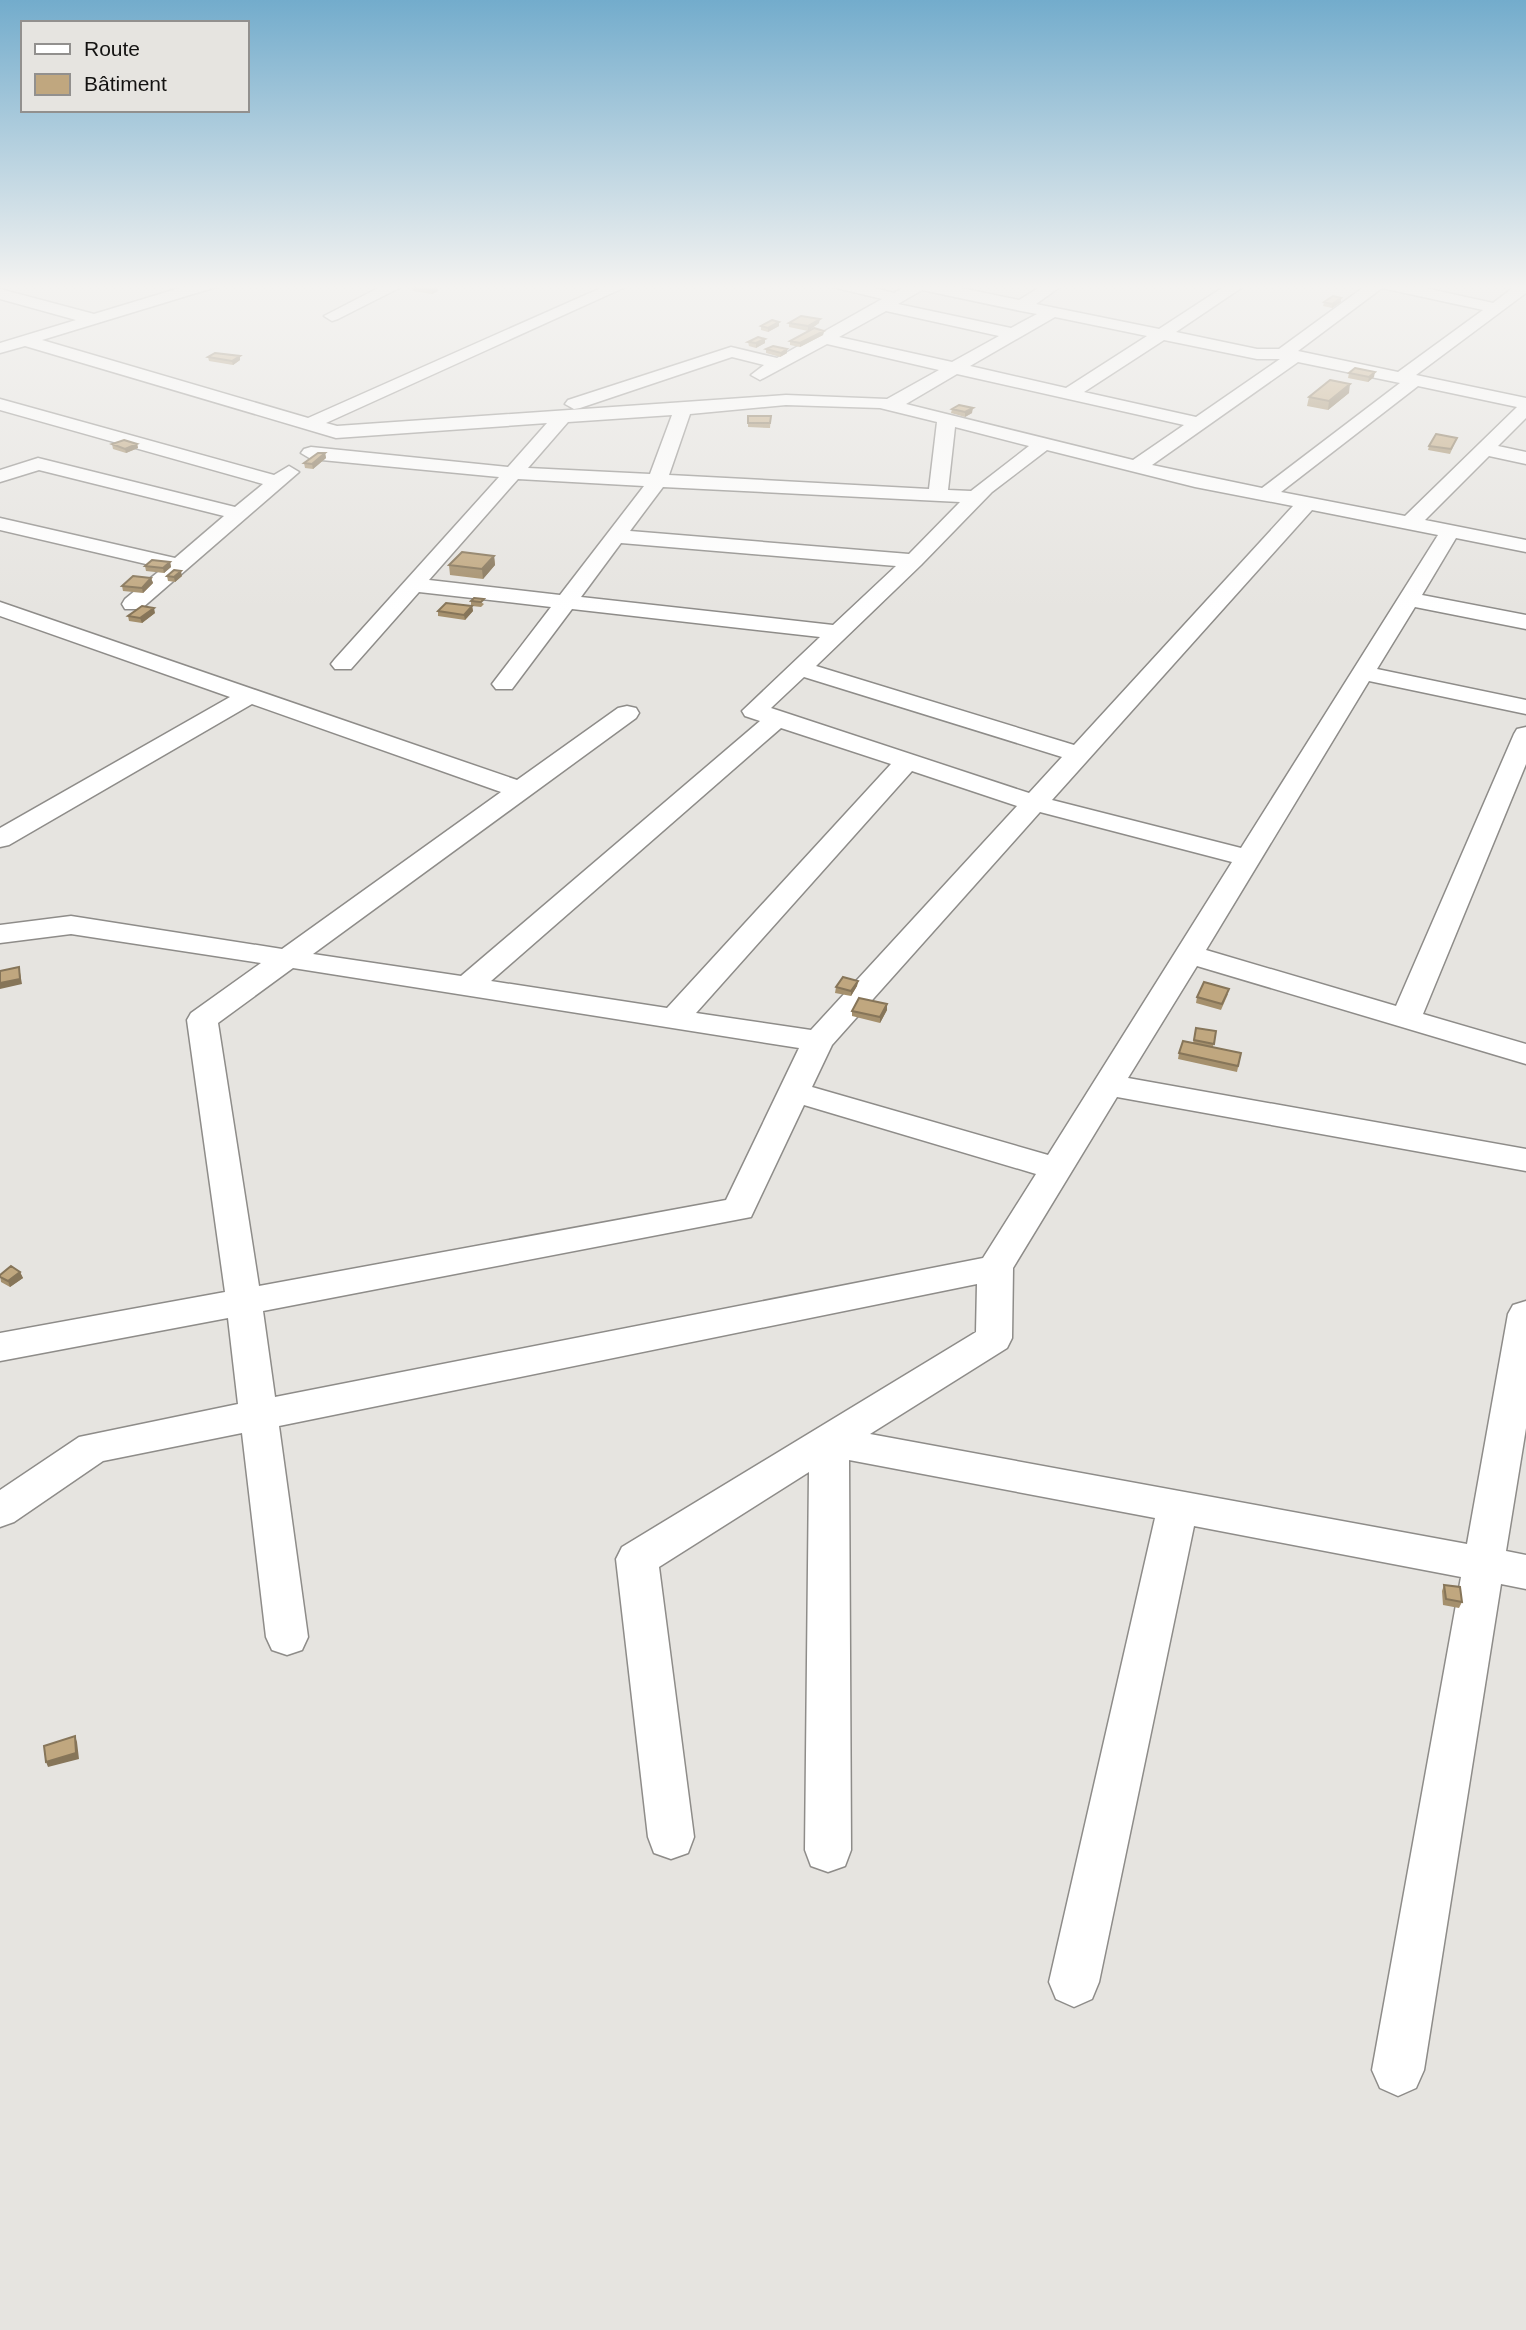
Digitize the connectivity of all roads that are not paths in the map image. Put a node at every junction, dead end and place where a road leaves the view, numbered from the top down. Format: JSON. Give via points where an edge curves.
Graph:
{"nodes":[{"id":1,"x":203,"y":393,"type":"edge"},
{"id":2,"x":379,"y":393,"type":"edge"},
{"id":3,"x":609,"y":393,"type":"edge"},
{"id":4,"x":731,"y":393,"type":"edge"},
{"id":5,"x":912,"y":393,"type":"edge"},
{"id":6,"x":1063,"y":393,"type":"edge"},
{"id":7,"x":1240,"y":393,"type":"edge"},
{"id":8,"x":1391,"y":393,"type":"edge"},
{"id":9,"x":1468,"y":393,"type":"edge"},
{"id":10,"x":1069,"y":394,"type":"joint"},
{"id":11,"x":0,"y":404,"type":"edge"},
{"id":12,"x":889,"y":406,"type":"junction"},
{"id":13,"x":1526,"y":406,"type":"edge"},
{"id":14,"x":707,"y":407,"type":"junction"},
{"id":15,"x":683,"y":410,"type":"junction"},
{"id":16,"x":563,"y":417,"type":"junction"},
{"id":17,"x":530,"y":419,"type":"junction"},
{"id":18,"x":946,"y":420,"type":"junction"},
{"id":19,"x":1199,"y":423,"type":"junction"},
{"id":20,"x":309,"y":424,"type":"junction"},
{"id":21,"x":336,"y":432,"type":"junction"},
{"id":22,"x":1043,"y":443,"type":"junction"},
{"id":23,"x":1484,"y":449,"type":"junction"},
{"id":24,"x":311,"y":453,"type":"junction"},
{"id":25,"x":1526,"y":458,"type":"edge"},
{"id":26,"x":1136,"y":467,"type":"junction"},
{"id":27,"x":514,"y":473,"type":"junction"},
{"id":28,"x":0,"y":477,"type":"edge"},
{"id":29,"x":658,"y":480,"type":"junction"},
{"id":30,"x":277,"y":482,"type":"junction"},
{"id":31,"x":938,"y":495,"type":"junction"},
{"id":32,"x":1265,"y":495,"type":"junction"},
{"id":33,"x":976,"y":497,"type":"junction"},
{"id":34,"x":1307,"y":503,"type":"junction"},
{"id":35,"x":239,"y":514,"type":"junction"},
{"id":36,"x":1411,"y":522,"type":"junction"},
{"id":37,"x":0,"y":524,"type":"edge"},
{"id":38,"x":1451,"y":530,"type":"junction"},
{"id":39,"x":616,"y":536,"type":"junction"},
{"id":40,"x":1526,"y":546,"type":"edge"},
{"id":41,"x":914,"y":561,"type":"junction"},
{"id":42,"x":179,"y":565,"type":"junction"},
{"id":43,"x":413,"y":585,"type":"junction"},
{"id":44,"x":1409,"y":599,"type":"junction"},
{"id":45,"x":566,"y":602,"type":"junction"},
{"id":46,"x":133,"y":604,"type":"dead end"},
{"id":47,"x":0,"y":609,"type":"edge"},
{"id":48,"x":1526,"y":622,"type":"edge"},
{"id":49,"x":838,"y":632,"type":"junction"},
{"id":50,"x":343,"y":664,"type":"dead end"},
{"id":51,"x":799,"y":668,"type":"junction"},
{"id":52,"x":1363,"y":673,"type":"junction"},
{"id":53,"x":504,"y":684,"type":"dead end"},
{"id":54,"x":249,"y":696,"type":"junction"},
{"id":55,"x":1526,"y":707,"type":"edge"},
{"id":56,"x":627,"y":713,"type":"dead end"},
{"id":57,"x":778,"y":718,"type":"junction"},
{"id":58,"x":1526,"y":734,"type":"edge"},
{"id":59,"x":1078,"y":754,"type":"junction"},
{"id":60,"x":908,"y":761,"type":"junction"},
{"id":61,"x":521,"y":790,"type":"junction"},
{"id":62,"x":1034,"y":803,"type":"junction"},
{"id":63,"x":0,"y":839,"type":"edge"},
{"id":64,"x":1248,"y":859,"type":"junction"},
{"id":65,"x":0,"y":934,"type":"edge"},
{"id":66,"x":1189,"y":954,"type":"junction"},
{"id":67,"x":287,"y":959,"type":"junction"},
{"id":68,"x":466,"y":987,"type":"junction"},
{"id":69,"x":1406,"y":1018,"type":"junction"},
{"id":70,"x":674,"y":1019,"type":"junction"},
{"id":71,"x":818,"y":1041,"type":"junction"},
{"id":72,"x":1526,"y":1054,"type":"edge"},
{"id":73,"x":1108,"y":1086,"type":"junction"},
{"id":74,"x":794,"y":1092,"type":"junction"},
{"id":75,"x":1526,"y":1160,"type":"edge"},
{"id":76,"x":1056,"y":1169,"type":"junction"},
{"id":77,"x":995,"y":1268,"type":"junction"},
{"id":78,"x":244,"y":1302,"type":"junction"},
{"id":79,"x":1526,"y":1314,"type":"edge"},
{"id":80,"x":0,"y":1348,"type":"edge"},
{"id":81,"x":258,"y":1415,"type":"junction"},
{"id":82,"x":828,"y":1441,"type":"junction"},
{"id":83,"x":1178,"y":1506,"type":"junction"},
{"id":84,"x":0,"y":1511,"type":"edge"},
{"id":85,"x":1483,"y":1564,"type":"junction"},
{"id":86,"x":1526,"y":1572,"type":"edge"},
{"id":87,"x":287,"y":1637,"type":"dead end"},
{"id":88,"x":671,"y":1837,"type":"dead end"},
{"id":89,"x":828,"y":1850,"type":"dead end"},
{"id":90,"x":1074,"y":1982,"type":"dead end"},
{"id":91,"x":1398,"y":2070,"type":"dead end"}],
"edges":[{"from":1,"to":20,"type":"street"},
{"from":2,"to":20,"type":"street"},
{"from":3,"to":17,"type":"street"},
{"from":4,"to":14,"type":"street"},
{"from":5,"to":12,"type":"street"},
{"from":6,"to":10,"type":"street"},
{"from":7,"to":19,"type":"street"},
{"from":8,"to":32,"type":"street"},
{"from":9,"to":13,"type":"street"},
{"from":10,"to":19,"type":"street"},
{"from":11,"to":30,"type":"street"},
{"from":12,"to":14,"type":"street","via":[[786,400]]},
{"from":12,"to":18,"type":"street"},
{"from":13,"to":23,"type":"street"},
{"from":14,"to":15,"type":"street"},
{"from":15,"to":16,"type":"street"},
{"from":15,"to":29,"type":"street"},
{"from":16,"to":17,"type":"street"},
{"from":16,"to":27,"type":"street"},
{"from":17,"to":21,"type":"street"},
{"from":18,"to":22,"type":"street"},
{"from":18,"to":31,"type":"street"},
{"from":19,"to":26,"type":"street"},
{"from":20,"to":21,"type":"street"},
{"from":21,"to":24,"type":"street"},
{"from":22,"to":26,"type":"street"},
{"from":22,"to":33,"type":"street"},
{"from":23,"to":25,"type":"street"},
{"from":23,"to":36,"type":"street"},
{"from":24,"to":27,"type":"street"},
{"from":24,"to":30,"type":"street"},
{"from":26,"to":32,"type":"street"},
{"from":27,"to":29,"type":"street"},
{"from":27,"to":43,"type":"street"},
{"from":28,"to":35,"type":"street","via":[[38,464]]},
{"from":29,"to":31,"type":"street"},
{"from":29,"to":39,"type":"street"},
{"from":30,"to":35,"type":"street"},
{"from":31,"to":33,"type":"street"},
{"from":32,"to":34,"type":"street"},
{"from":33,"to":41,"type":"street"},
{"from":34,"to":36,"type":"street"},
{"from":34,"to":59,"type":"street"},
{"from":35,"to":42,"type":"street"},
{"from":36,"to":38,"type":"street"},
{"from":37,"to":42,"type":"street"},
{"from":38,"to":40,"type":"street"},
{"from":38,"to":44,"type":"street"},
{"from":39,"to":41,"type":"street"},
{"from":39,"to":45,"type":"street"},
{"from":41,"to":49,"type":"street"},
{"from":42,"to":46,"type":"street"},
{"from":43,"to":45,"type":"street"},
{"from":43,"to":50,"type":"street"},
{"from":44,"to":48,"type":"street"},
{"from":44,"to":52,"type":"street"},
{"from":45,"to":49,"type":"street"},
{"from":45,"to":53,"type":"street"},
{"from":47,"to":54,"type":"street"},
{"from":49,"to":51,"type":"street"},
{"from":51,"to":57,"type":"street","via":[[754,710]]},
{"from":51,"to":59,"type":"street"},
{"from":52,"to":55,"type":"street"},
{"from":52,"to":64,"type":"street"},
{"from":54,"to":61,"type":"street"},
{"from":54,"to":63,"type":"street"},
{"from":56,"to":61,"type":"street"},
{"from":57,"to":60,"type":"street"},
{"from":57,"to":68,"type":"street"},
{"from":58,"to":69,"type":"street"},
{"from":59,"to":62,"type":"street"},
{"from":60,"to":62,"type":"street"},
{"from":60,"to":70,"type":"street"},
{"from":61,"to":67,"type":"street"},
{"from":62,"to":64,"type":"street"},
{"from":62,"to":71,"type":"street"},
{"from":64,"to":66,"type":"street"},
{"from":65,"to":67,"type":"street","via":[[71,925]]},
{"from":66,"to":69,"type":"street"},
{"from":66,"to":73,"type":"street"},
{"from":67,"to":68,"type":"street"},
{"from":67,"to":78,"type":"street","via":[[202,1020]]},
{"from":68,"to":70,"type":"street"},
{"from":69,"to":72,"type":"street"},
{"from":70,"to":71,"type":"street"},
{"from":71,"to":74,"type":"street"},
{"from":73,"to":75,"type":"street"},
{"from":73,"to":76,"type":"street"},
{"from":74,"to":76,"type":"street"},
{"from":74,"to":78,"type":"street","via":[[739,1209]]},
{"from":76,"to":77,"type":"street"},
{"from":77,"to":81,"type":"street"},
{"from":77,"to":82,"type":"street","via":[[994,1338]]},
{"from":78,"to":80,"type":"street"},
{"from":78,"to":81,"type":"street"},
{"from":79,"to":85,"type":"street"},
{"from":81,"to":84,"type":"street","via":[[93,1448]]},
{"from":81,"to":87,"type":"street"},
{"from":82,"to":83,"type":"street"},
{"from":82,"to":88,"type":"street","via":[[637,1559]]},
{"from":82,"to":89,"type":"street"},
{"from":83,"to":85,"type":"street"},
{"from":83,"to":90,"type":"street"},
{"from":85,"to":86,"type":"street"},
{"from":85,"to":91,"type":"street"}]}
